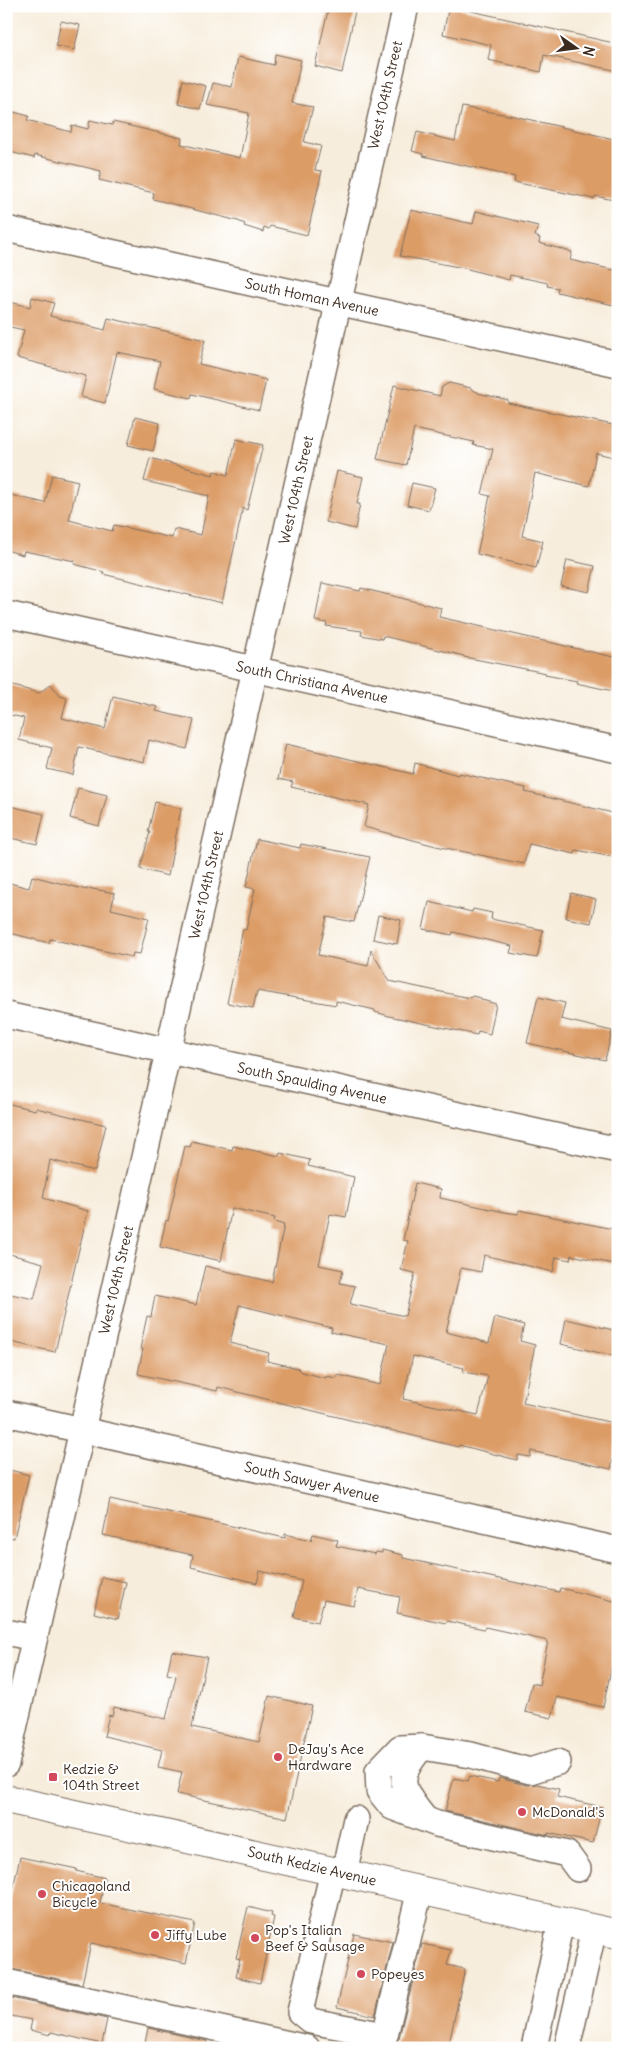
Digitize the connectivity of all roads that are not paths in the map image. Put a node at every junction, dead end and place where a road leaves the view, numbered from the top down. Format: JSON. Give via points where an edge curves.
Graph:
{"nodes":[{"id":1,"x":406,"y":6,"type":"edge"},
{"id":2,"x":6,"y":229,"type":"edge"},
{"id":3,"x":338,"y":302,"type":"junction"},
{"id":4,"x":618,"y":364,"type":"edge"},
{"id":5,"x":6,"y":614,"type":"edge"},
{"id":6,"x":255,"y":669,"type":"junction"},
{"id":7,"x":618,"y":750,"type":"edge"},
{"id":8,"x":6,"y":1015,"type":"edge"},
{"id":9,"x":168,"y":1051,"type":"junction"},
{"id":10,"x":618,"y":1150,"type":"edge"},
{"id":11,"x":6,"y":1413,"type":"edge"},
{"id":12,"x":82,"y":1430,"type":"junction"},
{"id":13,"x":618,"y":1550,"type":"edge"},
{"id":14,"x":6,"y":1632,"type":"edge"},
{"id":15,"x":34,"y":1638,"type":"junction"},
{"id":16,"x":558,"y":1762,"type":"dead end"},
{"id":17,"x":6,"y":1764,"type":"edge"},
{"id":18,"x":6,"y":1799,"type":"edge"},
{"id":19,"x":356,"y":1819,"type":"dead end"},
{"id":20,"x":578,"y":1868,"type":"dead end"},
{"id":21,"x":338,"y":1872,"type":"junction"},
{"id":22,"x":420,"y":1890,"type":"junction"},
{"id":23,"x":561,"y":1922,"type":"junction"},
{"id":24,"x":606,"y":1931,"type":"edge"},
{"id":25,"x":6,"y":1982,"type":"edge"},
{"id":26,"x":307,"y":2048,"type":"edge"},
{"id":27,"x":534,"y":2048,"type":"edge"},
{"id":28,"x":567,"y":2048,"type":"edge"}],
"edges":[{"from":1,"to":3,"type":"street","name":"West 104th Street"},
{"from":2,"to":3,"type":"street","name":"South Homan Avenue"},
{"from":3,"to":4,"type":"street","name":"South Homan Avenue"},
{"from":3,"to":6,"type":"street","name":"West 104th Street"},
{"from":5,"to":6,"type":"street","name":"South Christiana Avenue"},
{"from":6,"to":7,"type":"street","name":"South Christiana Avenue"},
{"from":6,"to":9,"type":"street","name":"West 104th Street"},
{"from":8,"to":9,"type":"street","name":"South Spaulding Avenue"},
{"from":9,"to":10,"type":"street","name":"South Spaulding Avenue"},
{"from":9,"to":12,"type":"street","name":"West 104th Street"},
{"from":11,"to":12,"type":"street","name":"South Sawyer Avenue"},
{"from":12,"to":13,"type":"street","name":"South Sawyer Avenue"},
{"from":12,"to":15,"type":"street","name":"West 104th Street"},
{"from":14,"to":15,"type":"street"},
{"from":15,"to":17,"type":"street","name":"West 104th Street"},
{"from":16,"to":20,"type":"street","via":[[530,1771],[471,1754],[422,1747],[409,1762],[404,1782],[408,1798],[425,1819],[567,1854]]},
{"from":18,"to":21,"type":"main road","name":"South Kedzie Avenue"},
{"from":19,"to":21,"type":"street"},
{"from":21,"to":22,"type":"main road","name":"South Kedzie Avenue"},
{"from":21,"to":22,"type":"street","via":[[308,1975],[317,2007],[356,2024],[390,2018]]},
{"from":22,"to":23,"type":"main road","name":"South Kedzie Avenue"},
{"from":23,"to":24,"type":"main road","name":"South Kedzie Avenue"},
{"from":23,"to":27,"type":"street"},
{"from":24,"to":28,"type":"street"},
{"from":25,"to":26,"type":"street"}]}
